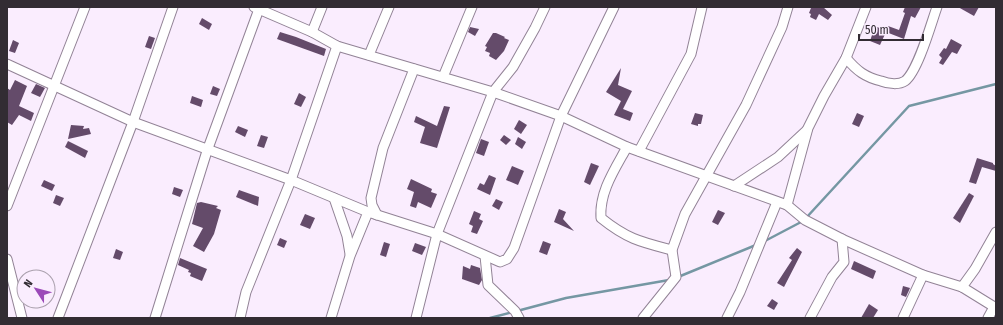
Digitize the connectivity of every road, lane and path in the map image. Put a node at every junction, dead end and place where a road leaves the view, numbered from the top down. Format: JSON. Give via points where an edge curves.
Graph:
{"nodes":[{"id":1,"x":85,"y":7,"type":"edge"},
{"id":2,"x":173,"y":7,"type":"edge"},
{"id":3,"x":322,"y":7,"type":"edge"},
{"id":4,"x":389,"y":7,"type":"edge"},
{"id":5,"x":472,"y":7,"type":"edge"},
{"id":6,"x":545,"y":7,"type":"edge"},
{"id":7,"x":614,"y":7,"type":"edge"},
{"id":8,"x":702,"y":7,"type":"edge"},
{"id":9,"x":788,"y":7,"type":"edge"},
{"id":10,"x":866,"y":7,"type":"edge"},
{"id":11,"x":937,"y":7,"type":"edge"},
{"id":12,"x":256,"y":8,"type":"edge"},
{"id":13,"x":312,"y":32,"type":"junction"},
{"id":14,"x":337,"y":46,"type":"junction"},
{"id":15,"x":369,"y":55,"type":"junction"},
{"id":16,"x":846,"y":58,"type":"junction"},
{"id":17,"x":7,"y":64,"type":"edge"},
{"id":18,"x":414,"y":69,"type":"junction"},
{"id":19,"x":443,"y":78,"type":"junction"},
{"id":20,"x":54,"y":86,"type":"junction"},
{"id":21,"x":494,"y":92,"type":"junction"},
{"id":22,"x":561,"y":116,"type":"junction"},
{"id":23,"x":133,"y":122,"type":"junction"},
{"id":24,"x":808,"y":128,"type":"junction"},
{"id":25,"x":627,"y":147,"type":"junction"},
{"id":26,"x":208,"y":151,"type":"junction"},
{"id":27,"x":639,"y":151,"type":"junction"},
{"id":28,"x":706,"y":176,"type":"junction"},
{"id":29,"x":290,"y":180,"type":"junction"},
{"id":30,"x":734,"y":186,"type":"junction"},
{"id":31,"x":334,"y":198,"type":"junction"},
{"id":32,"x":777,"y":202,"type":"junction"},
{"id":33,"x":7,"y":206,"type":"edge"},
{"id":34,"x":787,"y":206,"type":"junction"},
{"id":35,"x":372,"y":214,"type":"junction"},
{"id":36,"x":996,"y":232,"type":"edge"},
{"id":37,"x":437,"y":234,"type":"junction"},
{"id":38,"x":842,"y":239,"type":"junction"},
{"id":39,"x":672,"y":250,"type":"junction"},
{"id":40,"x":350,"y":256,"type":"junction"},
{"id":41,"x":485,"y":256,"type":"junction"},
{"id":42,"x":7,"y":259,"type":"edge"},
{"id":43,"x":923,"y":275,"type":"junction"},
{"id":44,"x":962,"y":287,"type":"junction"},
{"id":45,"x":995,"y":307,"type":"edge"},
{"id":46,"x":22,"y":318,"type":"edge"},
{"id":47,"x":58,"y":318,"type":"edge"},
{"id":48,"x":155,"y":318,"type":"edge"},
{"id":49,"x":240,"y":318,"type":"edge"},
{"id":50,"x":331,"y":318,"type":"edge"},
{"id":51,"x":416,"y":318,"type":"edge"},
{"id":52,"x":518,"y":318,"type":"edge"},
{"id":53,"x":643,"y":318,"type":"edge"},
{"id":54,"x":726,"y":318,"type":"edge"},
{"id":55,"x":810,"y":318,"type":"edge"},
{"id":56,"x":903,"y":318,"type":"edge"},
{"id":57,"x":988,"y":318,"type":"edge"}],
"edges":[{"from":1,"to":20,"type":"street"},
{"from":2,"to":23,"type":"street"},
{"from":3,"to":13,"type":"street"},
{"from":4,"to":15,"type":"street"},
{"from":5,"to":19,"type":"street"},
{"from":6,"to":21,"type":"street","via":[[513,67]]},
{"from":7,"to":22,"type":"street"},
{"from":8,"to":27,"type":"street","via":[[691,54]]},
{"from":9,"to":28,"type":"street","via":[[782,27],[746,105]]},
{"from":10,"to":16,"type":"street"},
{"from":11,"to":16,"type":"street","via":[[913,73],[904,82],[890,84],[868,78],[857,71]]},
{"from":12,"to":13,"type":"street"},
{"from":12,"to":26,"type":"street"},
{"from":13,"to":14,"type":"street"},
{"from":14,"to":15,"type":"street"},
{"from":14,"to":29,"type":"street"},
{"from":15,"to":18,"type":"street"},
{"from":16,"to":24,"type":"street"},
{"from":17,"to":20,"type":"street"},
{"from":18,"to":19,"type":"street"},
{"from":18,"to":35,"type":"street","via":[[383,148],[371,198]]},
{"from":19,"to":21,"type":"street"},
{"from":20,"to":23,"type":"street"},
{"from":20,"to":33,"type":"street"},
{"from":21,"to":22,"type":"street"},
{"from":21,"to":37,"type":"street"},
{"from":22,"to":25,"type":"street"},
{"from":22,"to":41,"type":"street","via":[[514,248],[507,259],[500,262]]},
{"from":23,"to":26,"type":"street"},
{"from":23,"to":47,"type":"street"},
{"from":24,"to":30,"type":"street","via":[[778,157]]},
{"from":24,"to":34,"type":"street"},
{"from":25,"to":27,"type":"street"},
{"from":25,"to":39,"type":"street","via":[[610,178],[600,205],[601,218],[632,239]]},
{"from":26,"to":29,"type":"street"},
{"from":26,"to":48,"type":"street"},
{"from":27,"to":28,"type":"street"},
{"from":28,"to":30,"type":"street"},
{"from":28,"to":39,"type":"street","via":[[685,214]]},
{"from":29,"to":31,"type":"street"},
{"from":29,"to":49,"type":"street","via":[[246,292]]},
{"from":30,"to":32,"type":"street"},
{"from":31,"to":35,"type":"street"},
{"from":31,"to":40,"type":"street","via":[[347,236]]},
{"from":32,"to":34,"type":"street"},
{"from":32,"to":54,"type":"street","via":[[740,292]]},
{"from":34,"to":38,"type":"street","via":[[805,220]]},
{"from":35,"to":37,"type":"street"},
{"from":35,"to":40,"type":"street"},
{"from":36,"to":44,"type":"street"},
{"from":37,"to":41,"type":"street"},
{"from":37,"to":51,"type":"street"},
{"from":38,"to":43,"type":"street"},
{"from":38,"to":55,"type":"street","via":[[844,262],[832,277]]},
{"from":39,"to":53,"type":"street","via":[[676,277],[665,294]]},
{"from":40,"to":50,"type":"street"},
{"from":41,"to":52,"type":"street","via":[[488,285],[515,311]]},
{"from":42,"to":46,"type":"street"},
{"from":43,"to":44,"type":"street"},
{"from":43,"to":56,"type":"street"},
{"from":44,"to":45,"type":"street"},
{"from":45,"to":57,"type":"street"}]}
